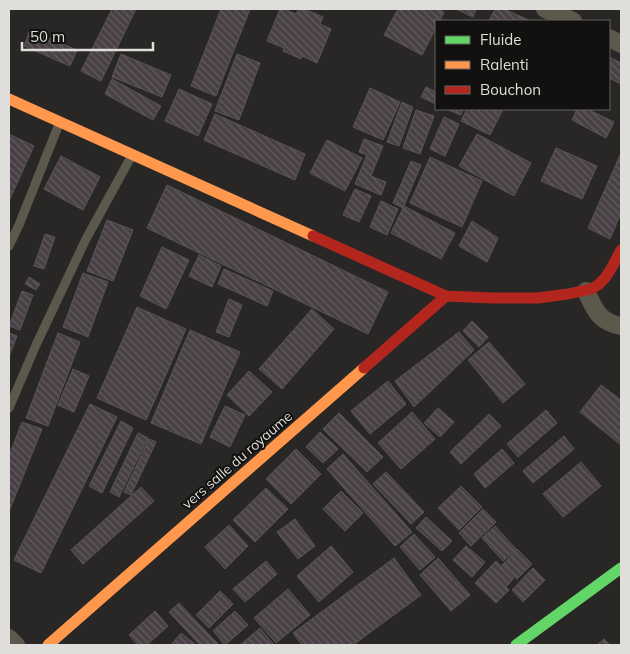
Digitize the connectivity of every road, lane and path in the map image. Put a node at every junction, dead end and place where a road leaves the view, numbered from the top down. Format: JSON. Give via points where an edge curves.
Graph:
{"nodes":[{"id":1,"x":545,"y":9,"type":"edge"},
{"id":2,"x":571,"y":20,"type":"edge"},
{"id":3,"x":9,"y":98,"type":"edge"},
{"id":4,"x":60,"y":122,"type":"junction"},
{"id":5,"x":132,"y":154,"type":"junction"},
{"id":6,"x":9,"y":246,"type":"edge"},
{"id":7,"x":621,"y":250,"type":"edge"},
{"id":8,"x":586,"y":291,"type":"junction"},
{"id":9,"x":446,"y":296,"type":"junction"},
{"id":10,"x":621,"y":326,"type":"edge"},
{"id":11,"x":9,"y":408,"type":"edge"},
{"id":12,"x":621,"y":568,"type":"edge"},
{"id":13,"x":9,"y":638,"type":"edge"},
{"id":14,"x":16,"y":645,"type":"edge"},
{"id":15,"x":48,"y":645,"type":"edge"},
{"id":16,"x":516,"y":645,"type":"edge"}],
"edges":[{"from":1,"to":2,"type":"street"},
{"from":3,"to":4,"type":"street"},
{"from":4,"to":5,"type":"street"},
{"from":4,"to":6,"type":"lane"},
{"from":5,"to":9,"type":"street"},
{"from":5,"to":11,"type":"lane","via":[[86,239]]},
{"from":7,"to":8,"type":"street","via":[[608,274]]},
{"from":8,"to":9,"type":"street","via":[[524,300]]},
{"from":8,"to":10,"type":"street","via":[[603,320]]},
{"from":9,"to":15,"type":"street","name":"vers salle du royaume"},
{"from":12,"to":16,"type":"street"},
{"from":13,"to":14,"type":"street"}]}
